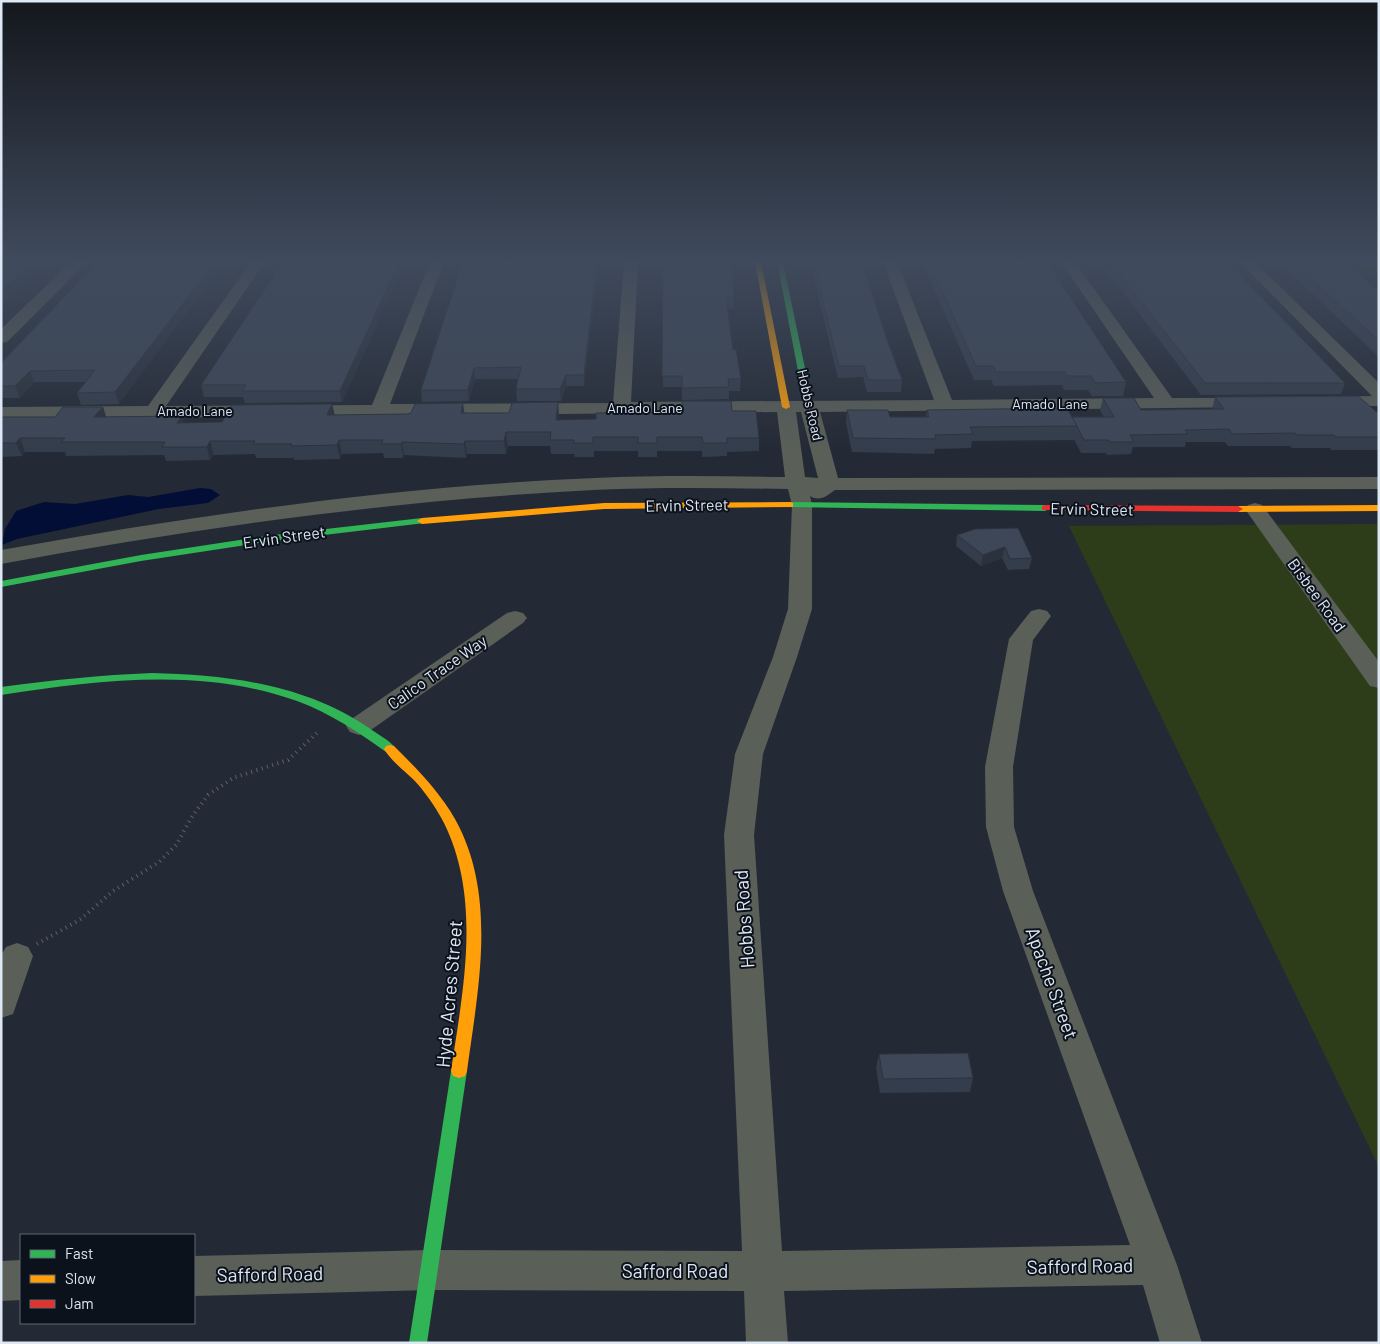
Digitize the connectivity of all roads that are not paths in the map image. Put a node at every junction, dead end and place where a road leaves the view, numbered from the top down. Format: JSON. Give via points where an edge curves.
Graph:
{"nodes":[{"id":1,"x":15,"y":325,"type":"edge"},
{"id":2,"x":214,"y":325,"type":"edge"},
{"id":3,"x":412,"y":325,"type":"edge"},
{"id":4,"x":627,"y":325,"type":"edge"},
{"id":5,"x":770,"y":325,"type":"edge"},
{"id":6,"x":793,"y":325,"type":"edge"},
{"id":7,"x":914,"y":325,"type":"edge"},
{"id":8,"x":1111,"y":325,"type":"edge"},
{"id":9,"x":1310,"y":325,"type":"edge"},
{"id":10,"x":1,"y":338,"type":"edge"},
{"id":11,"x":1379,"y":393,"type":"edge"},
{"id":12,"x":1379,"y":401,"type":"edge"},
{"id":13,"x":1263,"y":402,"type":"edge"},
{"id":14,"x":1311,"y":402,"type":"edge"},
{"id":15,"x":1166,"y":404,"type":"junction"},
{"id":16,"x":945,"y":405,"type":"junction"},
{"id":17,"x":786,"y":407,"type":"junction"},
{"id":18,"x":809,"y":407,"type":"junction"},
{"id":19,"x":622,"y":408,"type":"junction"},
{"id":20,"x":379,"y":410,"type":"junction"},
{"id":21,"x":153,"y":412,"type":"junction"},
{"id":22,"x":1,"y":413,"type":"edge"},
{"id":23,"x":830,"y":484,"type":"junction"},
{"id":24,"x":1379,"y":484,"type":"edge"},
{"id":25,"x":799,"y":494,"type":"junction"},
{"id":26,"x":1379,"y":508,"type":"edge"},
{"id":27,"x":1255,"y":509,"type":"junction"},
{"id":28,"x":1,"y":557,"type":"edge"},
{"id":29,"x":1,"y":584,"type":"edge"},
{"id":30,"x":1039,"y":616,"type":"dead end"},
{"id":31,"x":515,"y":618,"type":"dead end"},
{"id":32,"x":1379,"y":680,"type":"edge"},
{"id":33,"x":1,"y":691,"type":"edge"},
{"id":34,"x":350,"y":721,"type":"junction"},
{"id":35,"x":17,"y":956,"type":"road end"},
{"id":36,"x":1,"y":1004,"type":"edge"},
{"id":37,"x":1157,"y":1265,"type":"junction"},
{"id":38,"x":430,"y":1270,"type":"junction"},
{"id":39,"x":764,"y":1271,"type":"junction"},
{"id":40,"x":195,"y":1276,"type":"edge"},
{"id":41,"x":1,"y":1280,"type":"edge"},
{"id":42,"x":20,"y":1280,"type":"edge"},
{"id":43,"x":418,"y":1343,"type":"edge"},
{"id":44,"x":767,"y":1343,"type":"edge"},
{"id":45,"x":1181,"y":1343,"type":"edge"}],
"edges":[{"from":1,"to":10,"type":"street"},
{"from":2,"to":21,"type":"street"},
{"from":3,"to":20,"type":"street"},
{"from":4,"to":19,"type":"street"},
{"from":5,"to":17,"type":"street","name":"Hobbs Road"},
{"from":6,"to":18,"type":"street","name":"Hobbs Road"},
{"from":7,"to":16,"type":"street"},
{"from":8,"to":15,"type":"street"},
{"from":9,"to":11,"type":"street"},
{"from":12,"to":14,"type":"street"},
{"from":13,"to":15,"type":"street","name":"Amado Lane"},
{"from":15,"to":16,"type":"street","name":"Amado Lane"},
{"from":16,"to":18,"type":"street","name":"Amado Lane"},
{"from":17,"to":18,"type":"street","name":"Amado Lane"},
{"from":17,"to":19,"type":"street","name":"Amado Lane"},
{"from":17,"to":25,"type":"street","name":"Hobbs Road"},
{"from":18,"to":23,"type":"street","name":"Hobbs Road"},
{"from":19,"to":20,"type":"street","name":"Amado Lane"},
{"from":20,"to":21,"type":"street","name":"Amado Lane"},
{"from":21,"to":22,"type":"street","name":"Amado Lane"},
{"from":23,"to":24,"type":"street","name":"Ervin Street"},
{"from":23,"to":25,"type":"street","name":"Ervin Street"},
{"from":25,"to":27,"type":"street","name":"Ervin Street"},
{"from":25,"to":28,"type":"street","name":"Ervin Street","via":[[598,484],[433,495],[266,513]]},
{"from":25,"to":29,"type":"street","name":"Ervin Street","via":[[434,520],[246,542]]},
{"from":25,"to":39,"type":"street","name":"Hobbs Road","via":[[800,609],[748,754],[739,835]]},
{"from":26,"to":27,"type":"street","name":"Ervin Street"},
{"from":27,"to":32,"type":"street","name":"Bisbee Road"},
{"from":30,"to":37,"type":"street","name":"Apache Street","via":[[1021,639],[998,767],[1000,827],[1018,891]]},
{"from":31,"to":34,"type":"street","name":"Calico Trace Way"},
{"from":33,"to":34,"type":"street","name":"Hyde Acres Street","via":[[56,681],[188,676],[279,692],[324,707]]},
{"from":34,"to":38,"type":"street","name":"Hyde Acres Street","via":[[408,763],[438,800],[458,840],[471,882],[475,926],[472,977]]},
{"from":35,"to":36,"type":"street"},
{"from":37,"to":39,"type":"street","name":"Safford Road"},
{"from":37,"to":45,"type":"street","name":"Apache Street"},
{"from":38,"to":39,"type":"street","name":"Safford Road"},
{"from":38,"to":40,"type":"street","name":"Safford Road"},
{"from":38,"to":43,"type":"street","name":"Hyde Acres Street"},
{"from":39,"to":44,"type":"street","name":"Hobbs Road"},
{"from":41,"to":42,"type":"street"}]}
